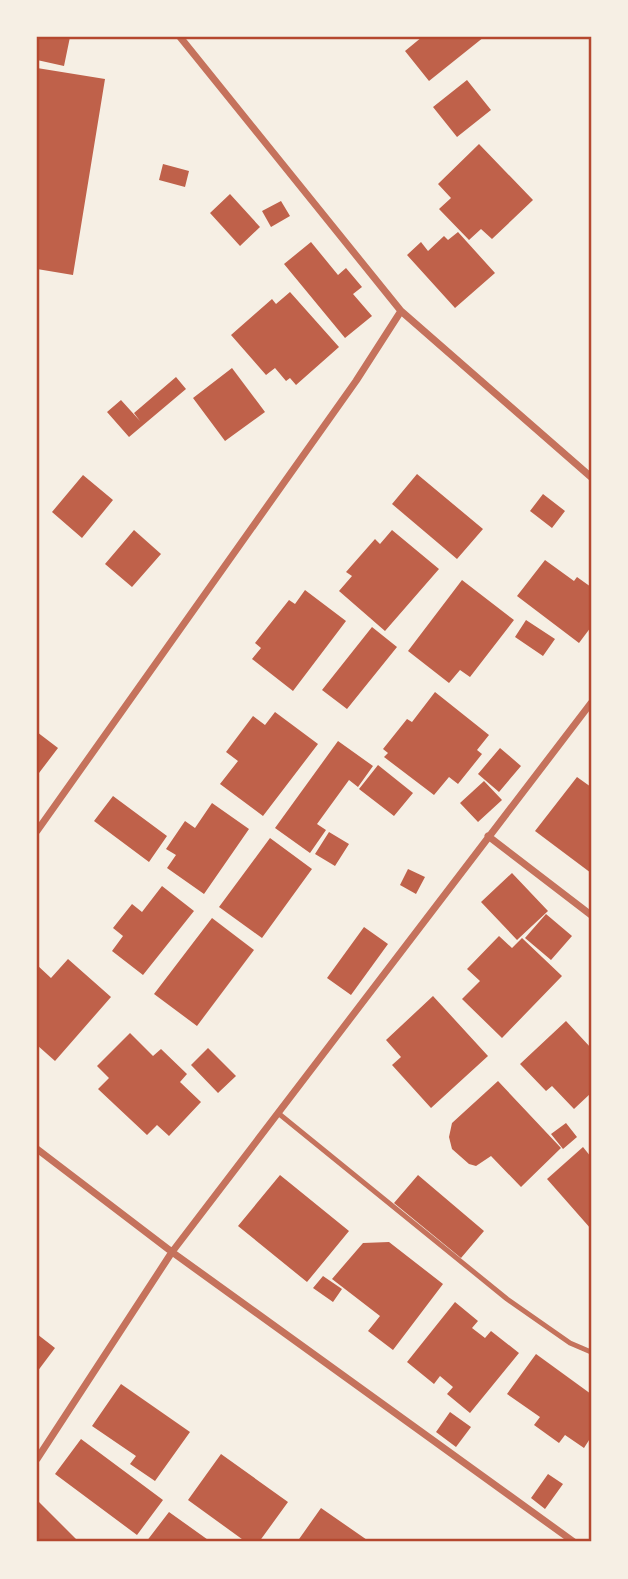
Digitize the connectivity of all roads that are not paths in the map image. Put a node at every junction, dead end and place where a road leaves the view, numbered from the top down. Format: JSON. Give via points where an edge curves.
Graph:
{"nodes":[{"id":1,"x":180,"y":37,"type":"edge"},
{"id":2,"x":401,"y":311,"type":"junction"},
{"id":3,"x":591,"y":477,"type":"edge"},
{"id":4,"x":591,"y":703,"type":"edge"},
{"id":5,"x":37,"y":831,"type":"edge"},
{"id":6,"x":488,"y":836,"type":"junction"},
{"id":7,"x":591,"y":915,"type":"edge"},
{"id":8,"x":278,"y":1112,"type":"junction"},
{"id":9,"x":37,"y":1149,"type":"edge"},
{"id":10,"x":172,"y":1252,"type":"junction"},
{"id":11,"x":591,"y":1352,"type":"edge"},
{"id":12,"x":37,"y":1459,"type":"edge"},
{"id":13,"x":574,"y":1542,"type":"edge"}],
"edges":[{"from":1,"to":2,"type":"street"},
{"from":2,"to":3,"type":"street"},
{"from":2,"to":5,"type":"street"},
{"from":4,"to":6,"type":"street"},
{"from":6,"to":7,"type":"street"},
{"from":6,"to":8,"type":"street"},
{"from":8,"to":10,"type":"street"},
{"from":8,"to":11,"type":"lane","via":[[506,1299]]},
{"from":9,"to":10,"type":"street"},
{"from":10,"to":12,"type":"street"},
{"from":10,"to":13,"type":"street"}]}
